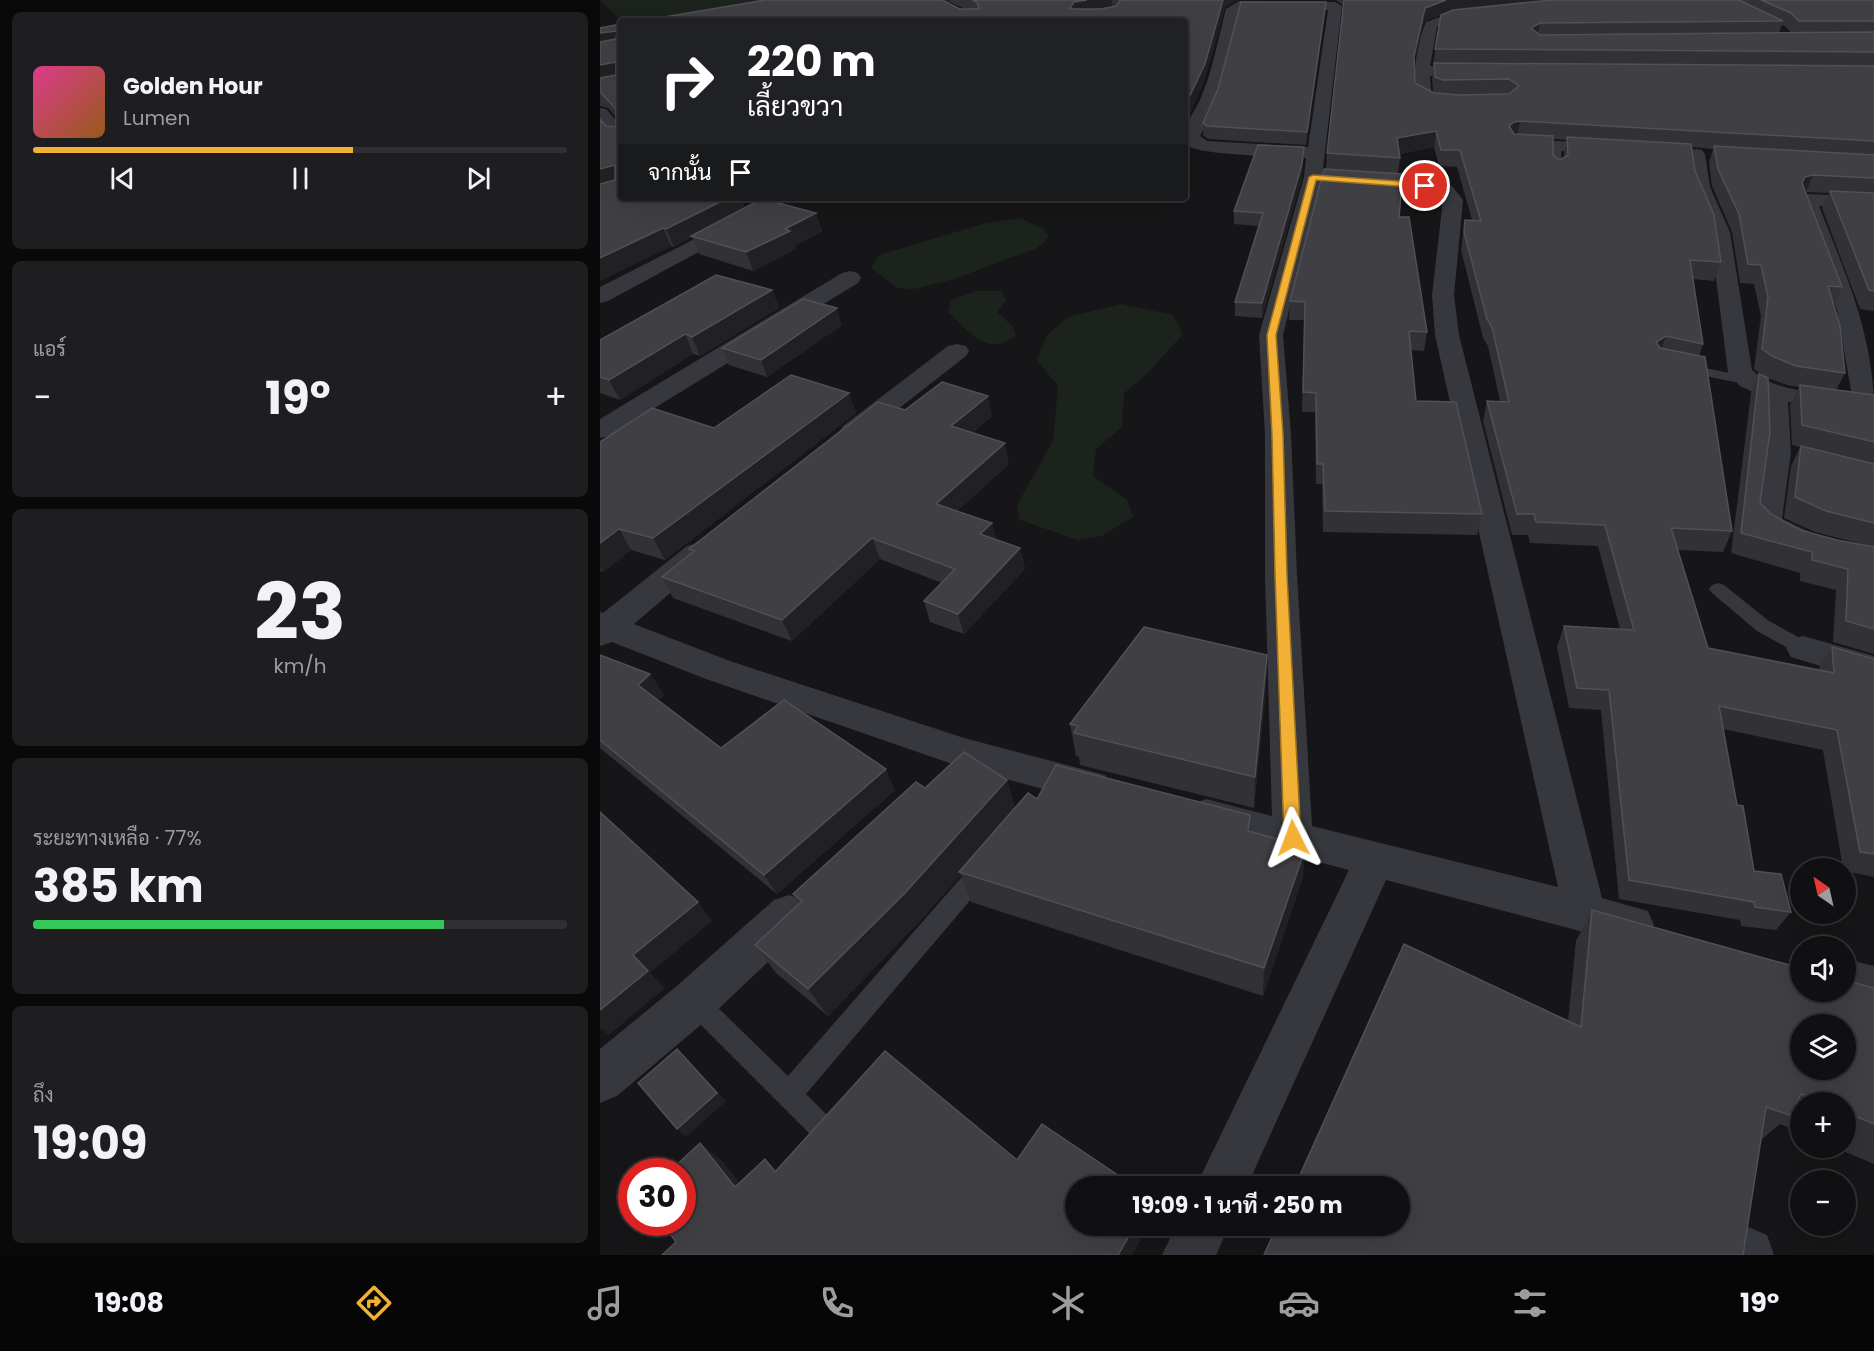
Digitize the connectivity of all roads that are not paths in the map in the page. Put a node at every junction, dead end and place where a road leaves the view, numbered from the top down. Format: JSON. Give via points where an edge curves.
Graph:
{"nodes":[{"id":1,"x":1335,"y":3,"type":"edge"},
{"id":2,"x":1453,"y":5,"type":"dead end"},
{"id":3,"x":1497,"y":13,"type":"edge"},
{"id":4,"x":1471,"y":16,"type":"junction"},
{"id":5,"x":1422,"y":71,"type":"junction"},
{"id":6,"x":1489,"y":72,"type":"edge"},
{"id":7,"x":1197,"y":99,"type":"edge"},
{"id":8,"x":1438,"y":103,"type":"edge"},
{"id":9,"x":1517,"y":144,"type":"edge"},
{"id":10,"x":1556,"y":146,"type":"junction"},
{"id":11,"x":1626,"y":150,"type":"edge"},
{"id":12,"x":1673,"y":152,"type":"edge"},
{"id":13,"x":1314,"y":165,"type":"junction"},
{"id":14,"x":1557,"y":172,"type":"edge"},
{"id":15,"x":1874,"y":203,"type":"edge"},
{"id":16,"x":754,"y":214,"type":"edge"},
{"id":17,"x":850,"y":278,"type":"dead end"},
{"id":18,"x":600,"y":296,"type":"edge"},
{"id":19,"x":1848,"y":310,"type":"junction"},
{"id":20,"x":1874,"y":313,"type":"edge"},
{"id":21,"x":957,"y":351,"type":"dead end"},
{"id":22,"x":1670,"y":365,"type":"edge"},
{"id":23,"x":1745,"y":380,"type":"junction"},
{"id":24,"x":1775,"y":392,"type":"junction"},
{"id":25,"x":600,"y":430,"type":"edge"},
{"id":26,"x":835,"y":445,"type":"edge"},
{"id":27,"x":718,"y":536,"type":"edge"},
{"id":28,"x":1874,"y":559,"type":"edge"},
{"id":29,"x":1718,"y":590,"type":"dead end"},
{"id":30,"x":603,"y":629,"type":"edge"},
{"id":31,"x":1803,"y":648,"type":"joint"},
{"id":32,"x":1874,"y":669,"type":"edge"},
{"id":33,"x":964,"y":753,"type":"junction"},
{"id":34,"x":929,"y":785,"type":"edge"},
{"id":35,"x":1126,"y":795,"type":"edge"},
{"id":36,"x":1171,"y":806,"type":"edge"},
{"id":37,"x":1293,"y":838,"type":"junction"},
{"id":38,"x":991,"y":859,"type":"edge"},
{"id":39,"x":1375,"y":859,"type":"junction"},
{"id":40,"x":816,"y":889,"type":"edge"},
{"id":41,"x":1585,"y":913,"type":"junction"},
{"id":42,"x":1664,"y":933,"type":"edge"},
{"id":43,"x":1856,"y":983,"type":"edge"},
{"id":44,"x":1874,"y":987,"type":"edge"},
{"id":45,"x":694,"y":1001,"type":"junction"},
{"id":46,"x":600,"y":1079,"type":"edge"},
{"id":47,"x":788,"y":1095,"type":"junction"},
{"id":48,"x":820,"y":1126,"type":"edge"},
{"id":49,"x":1226,"y":1176,"type":"edge"},
{"id":50,"x":1198,"y":1236,"type":"edge"},
{"id":51,"x":1189,"y":1255,"type":"edge"}],
"edges":[{"from":1,"to":7,"type":"street","via":[[1250,3],[1233,9]]},
{"from":1,"to":13,"type":"street"},
{"from":2,"to":4,"type":"street"},
{"from":3,"to":4,"type":"street"},
{"from":4,"to":5,"type":"street","via":[[1439,20],[1431,25]]},
{"from":5,"to":6,"type":"street"},
{"from":5,"to":8,"type":"street","via":[[1424,97]]},
{"from":7,"to":13,"type":"street","via":[[1191,136],[1194,142]]},
{"from":9,"to":10,"type":"street"},
{"from":10,"to":11,"type":"street"},
{"from":10,"to":14,"type":"lane"},
{"from":12,"to":23,"type":"street","via":[[1702,154],[1701,187],[1720,232],[1740,372]]},
{"from":13,"to":37,"type":"street","via":[[1271,335]]},
{"from":13,"to":41,"type":"street","via":[[1445,190],[1453,200],[1443,295],[1447,335]]},
{"from":15,"to":19,"type":"street","via":[[1807,200]]},
{"from":16,"to":18,"type":"street"},
{"from":17,"to":25,"type":"street"},
{"from":19,"to":20,"type":"street"},
{"from":19,"to":24,"type":"street","via":[[1866,405]]},
{"from":21,"to":26,"type":"street"},
{"from":22,"to":23,"type":"lane"},
{"from":23,"to":24,"type":"street"},
{"from":24,"to":28,"type":"street","via":[[1788,455],[1767,522],[1790,537]]},
{"from":27,"to":30,"type":"street"},
{"from":29,"to":31,"type":"lane","via":[[1763,626]]},
{"from":30,"to":33,"type":"street"},
{"from":31,"to":32,"type":"street"},
{"from":33,"to":34,"type":"street"},
{"from":33,"to":35,"type":"street","via":[[1053,787]]},
{"from":36,"to":37,"type":"street"},
{"from":37,"to":39,"type":"street"},
{"from":38,"to":47,"type":"lane"},
{"from":39,"to":41,"type":"street"},
{"from":39,"to":49,"type":"street"},
{"from":40,"to":45,"type":"street"},
{"from":41,"to":42,"type":"street"},
{"from":43,"to":44,"type":"street"},
{"from":45,"to":46,"type":"street"},
{"from":45,"to":47,"type":"lane"},
{"from":47,"to":48,"type":"lane"},
{"from":50,"to":51,"type":"street"}]}
